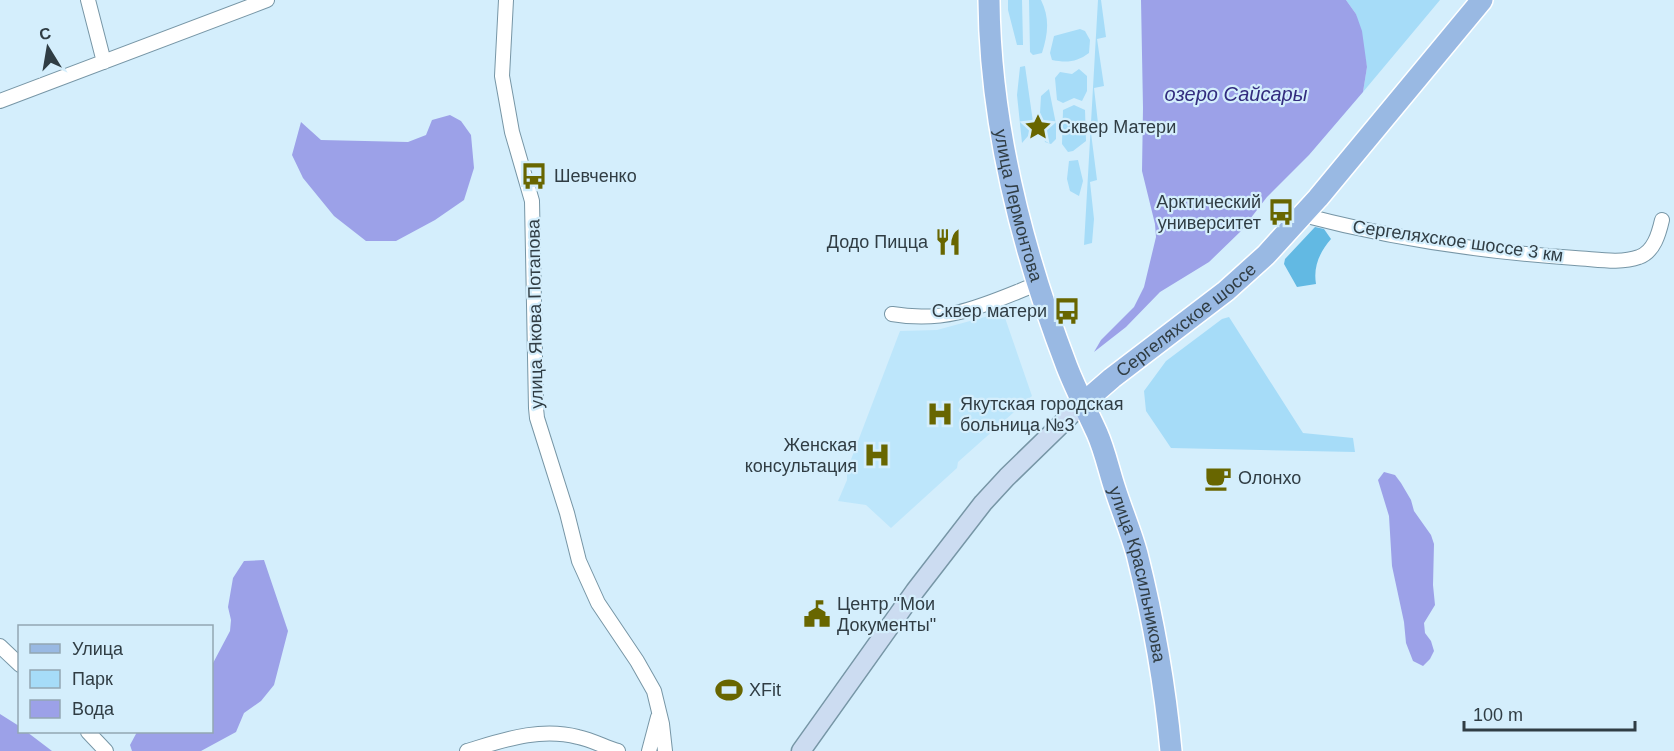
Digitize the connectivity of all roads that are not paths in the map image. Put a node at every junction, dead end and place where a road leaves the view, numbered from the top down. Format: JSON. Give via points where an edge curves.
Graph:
{"nodes":[{"id":1,"x":88,"y":0,"type":"edge"},
{"id":2,"x":267,"y":0,"type":"edge"},
{"id":3,"x":506,"y":0,"type":"edge"},
{"id":4,"x":989,"y":0,"type":"edge"},
{"id":5,"x":1482,"y":0,"type":"edge"},
{"id":6,"x":104,"y":62,"type":"junction"},
{"id":7,"x":0,"y":101,"type":"edge"},
{"id":8,"x":1303,"y":215,"type":"junction"},
{"id":9,"x":1662,"y":220,"type":"dead end"},
{"id":10,"x":1036,"y":284,"type":"junction"},
{"id":11,"x":892,"y":314,"type":"dead end"},
{"id":12,"x":1082,"y":404,"type":"junction"},
{"id":13,"x":0,"y":646,"type":"edge"},
{"id":14,"x":18,"y":663,"type":"edge"},
{"id":15,"x":659,"y":712,"type":"junction"},
{"id":16,"x":89,"y":733,"type":"edge"},
{"id":17,"x":611,"y":750,"type":"edge"},
{"id":18,"x":106,"y":751,"type":"edge"},
{"id":19,"x":467,"y":751,"type":"edge"},
{"id":20,"x":649,"y":751,"type":"edge"},
{"id":21,"x":664,"y":751,"type":"edge"},
{"id":22,"x":801,"y":751,"type":"edge"},
{"id":23,"x":1171,"y":751,"type":"edge"}],
"edges":[{"from":1,"to":6,"type":"street"},
{"from":2,"to":6,"type":"street"},
{"from":3,"to":15,"type":"street","name":"улица Якова Потапова","via":[[502,76],[512,132],[532,201],[537,418],[579,561],[598,603],[654,691]]},
{"from":4,"to":10,"type":"main road","name":"улица Лермонтова","via":[[1006,164]]},
{"from":5,"to":8,"type":"main road","name":"Сергеляхское шоссе"},
{"from":6,"to":7,"type":"street"},
{"from":8,"to":9,"type":"street","name":"Сергеляхское шоссе 3 км","via":[[1465,246],[1623,261],[1642,256],[1657,240]]},
{"from":8,"to":12,"type":"main road","name":"Сергеляхское шоссе","via":[[1226,291]]},
{"from":10,"to":11,"type":"street","via":[[954,315],[915,318]]},
{"from":10,"to":12,"type":"main road","name":"улица Лермонтова"},
{"from":12,"to":22,"type":"main road","name":"Сергеляхское шоссе","via":[[983,503]]},
{"from":12,"to":23,"type":"main road","name":"улица Красильникова","via":[[1098,435],[1136,553],[1160,666]]},
{"from":13,"to":14,"type":"street"},
{"from":15,"to":20,"type":"street"},
{"from":15,"to":21,"type":"street","name":"улица Якова Потапова"},
{"from":16,"to":18,"type":"street"},
{"from":17,"to":19,"type":"street","via":[[580,737],[538,733]]}]}
